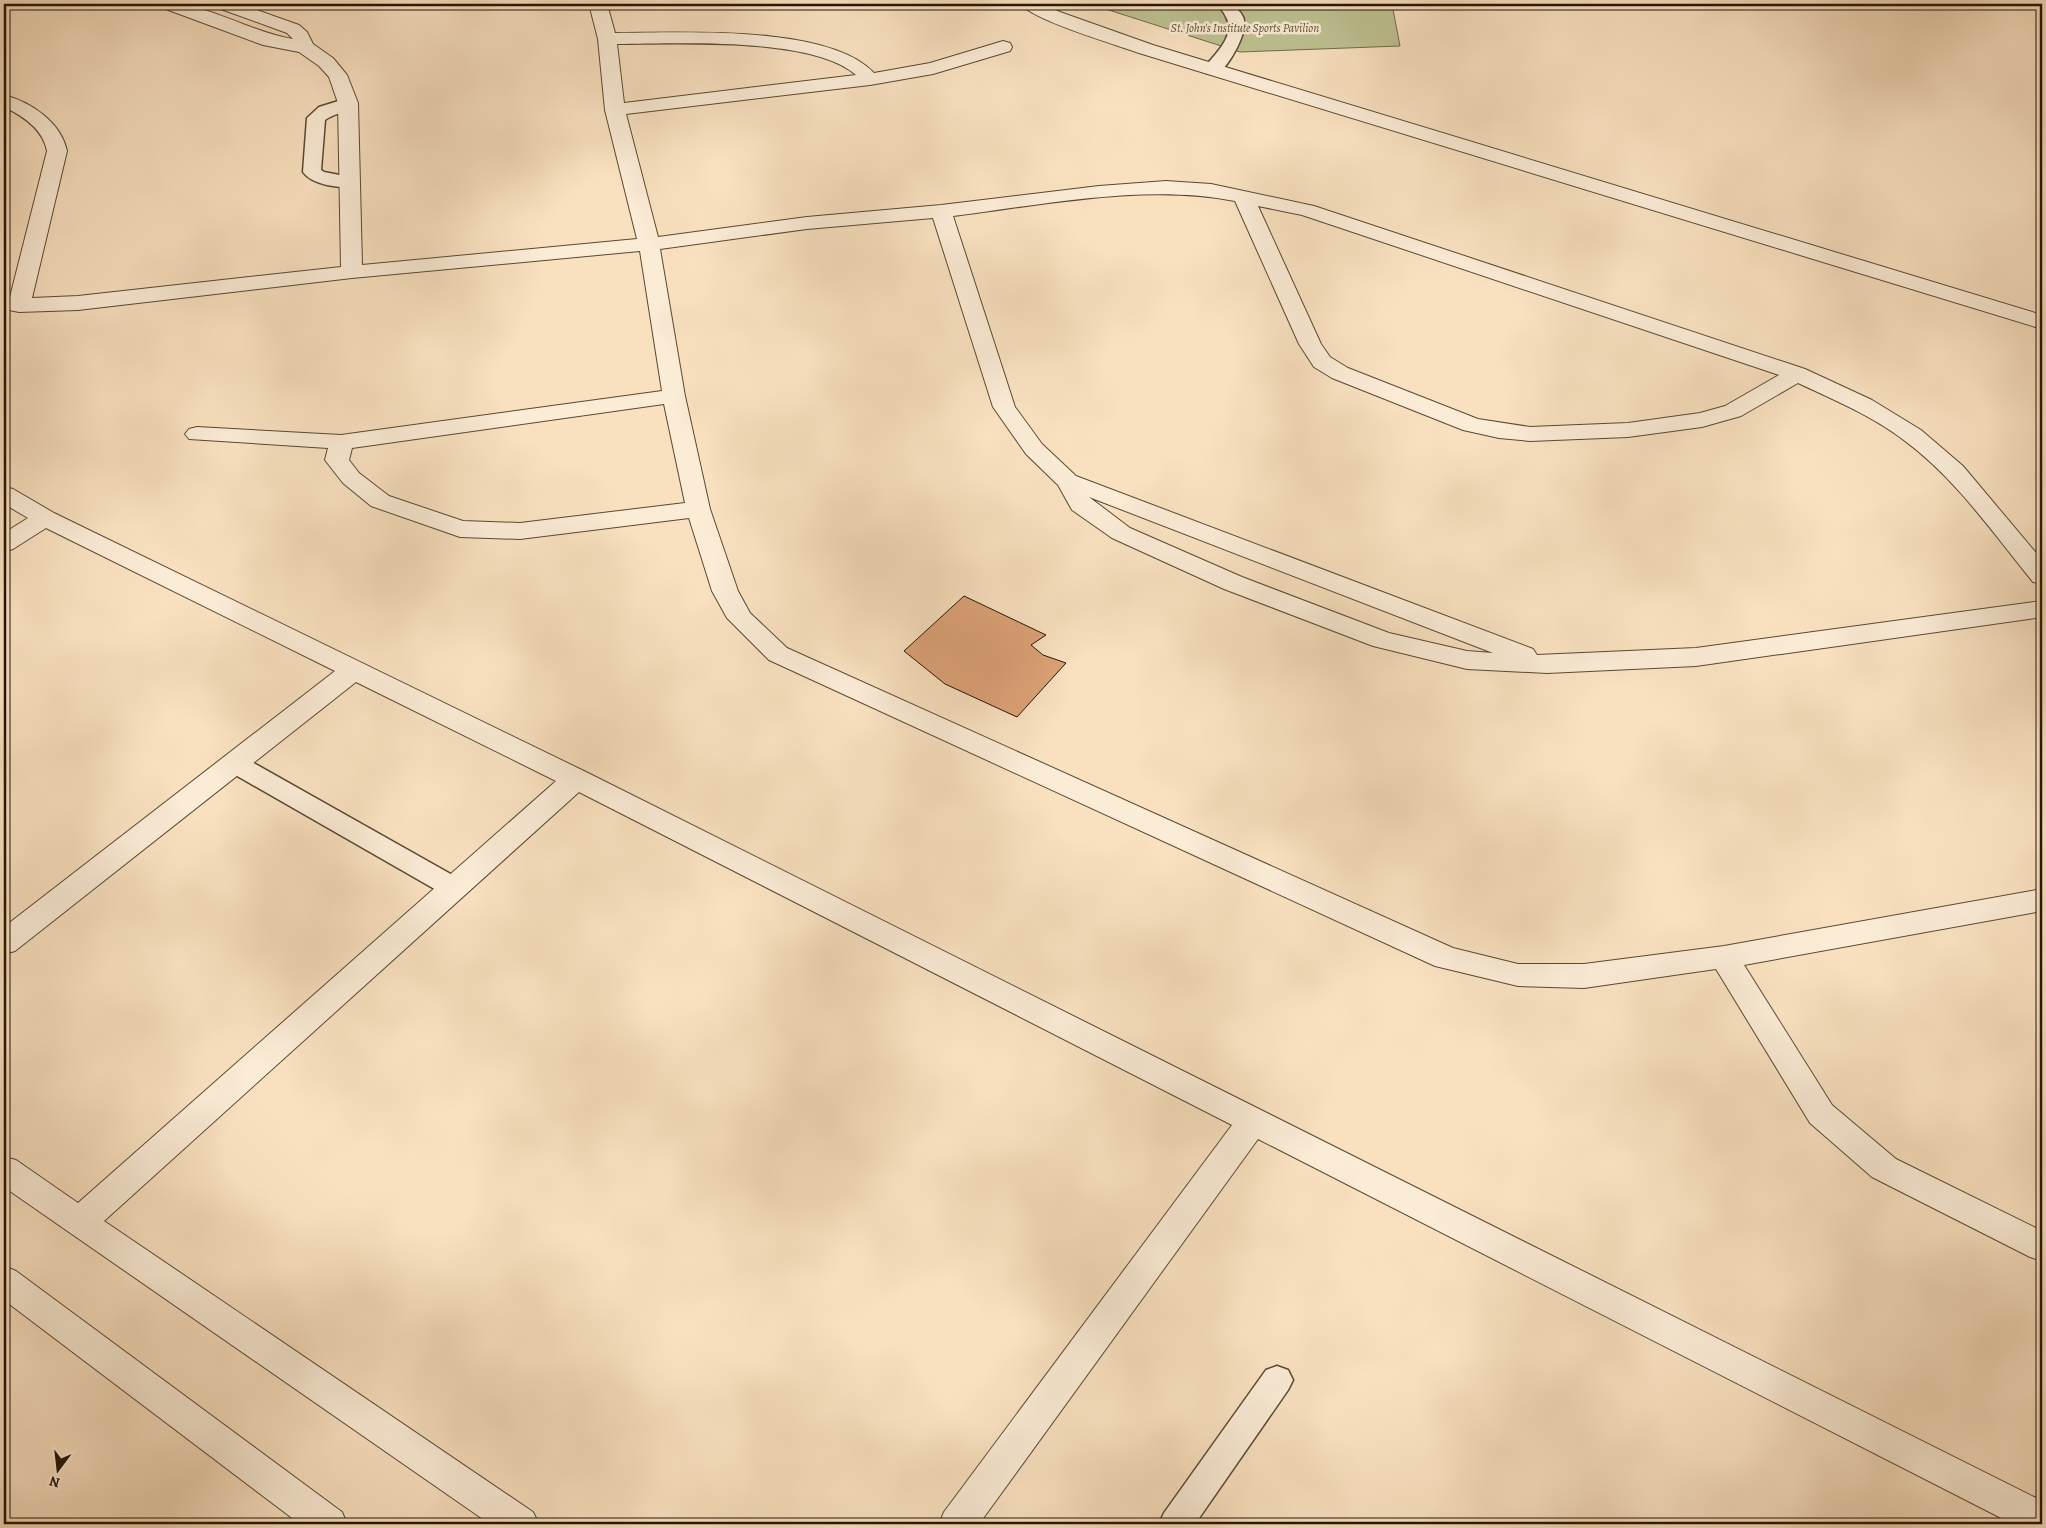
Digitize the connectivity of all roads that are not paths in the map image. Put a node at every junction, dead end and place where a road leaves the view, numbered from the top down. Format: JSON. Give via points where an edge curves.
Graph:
{"nodes":[{"id":1,"x":222,"y":4,"type":"edge"},
{"id":2,"x":598,"y":4,"type":"edge"},
{"id":3,"x":1030,"y":4,"type":"edge"},
{"id":4,"x":1225,"y":4,"type":"edge"},
{"id":5,"x":178,"y":5,"type":"edge"},
{"id":6,"x":607,"y":39,"type":"junction"},
{"id":7,"x":305,"y":47,"type":"junction"},
{"id":8,"x":1003,"y":47,"type":"dead end"},
{"id":9,"x":1212,"y":68,"type":"junction"},
{"id":10,"x":870,"y":79,"type":"junction"},
{"id":11,"x":4,"y":101,"type":"edge"},
{"id":12,"x":348,"y":103,"type":"junction"},
{"id":13,"x":615,"y":110,"type":"junction"},
{"id":14,"x":349,"y":182,"type":"junction"},
{"id":15,"x":1242,"y":196,"type":"junction"},
{"id":16,"x":941,"y":210,"type":"junction"},
{"id":17,"x":649,"y":244,"type":"junction"},
{"id":18,"x":352,"y":272,"type":"junction"},
{"id":19,"x":12,"y":304,"type":"edge"},
{"id":20,"x":2042,"y":322,"type":"edge"},
{"id":21,"x":1797,"y":374,"type":"junction"},
{"id":22,"x":674,"y":396,"type":"junction"},
{"id":23,"x":197,"y":434,"type":"dead end"},
{"id":24,"x":341,"y":442,"type":"junction"},
{"id":25,"x":1068,"y":481,"type":"junction"},
{"id":26,"x":4,"y":494,"type":"edge"},
{"id":27,"x":698,"y":510,"type":"junction"},
{"id":28,"x":45,"y":518,"type":"junction"},
{"id":29,"x":4,"y":544,"type":"edge"},
{"id":30,"x":2042,"y":576,"type":"edge"},
{"id":31,"x":2042,"y":609,"type":"edge"},
{"id":32,"x":1547,"y":664,"type":"junction"},
{"id":33,"x":355,"y":669,"type":"junction"},
{"id":34,"x":234,"y":764,"type":"junction"},
{"id":35,"x":576,"y":780,"type":"junction"},
{"id":36,"x":454,"y":888,"type":"junction"},
{"id":37,"x":2042,"y":900,"type":"edge"},
{"id":38,"x":4,"y":943,"type":"edge"},
{"id":39,"x":1724,"y":957,"type":"junction"},
{"id":40,"x":1254,"y":1120,"type":"junction"},
{"id":41,"x":4,"y":1170,"type":"edge"},
{"id":42,"x":79,"y":1223,"type":"junction"},
{"id":43,"x":2042,"y":1247,"type":"edge"},
{"id":44,"x":4,"y":1281,"type":"edge"},
{"id":45,"x":1277,"y":1380,"type":"dead end"},
{"id":46,"x":2042,"y":1520,"type":"edge"},
{"id":47,"x":329,"y":1524,"type":"edge"},
{"id":48,"x":520,"y":1524,"type":"edge"},
{"id":49,"x":957,"y":1524,"type":"edge"},
{"id":50,"x":1176,"y":1524,"type":"edge"}],
"edges":[{"from":1,"to":7,"type":"street","via":[[293,29],[302,36]]},
{"from":2,"to":6,"type":"street"},
{"from":3,"to":9,"type":"street","via":[[1054,16]]},
{"from":4,"to":9,"type":"lane","via":[[1236,19],[1236,35]]},
{"from":5,"to":7,"type":"street","via":[[270,41]]},
{"from":6,"to":10,"type":"street","via":[[746,39],[790,44],[857,66]]},
{"from":6,"to":13,"type":"street"},
{"from":7,"to":12,"type":"street","via":[[338,75]]},
{"from":8,"to":10,"type":"street","via":[[933,68]]},
{"from":9,"to":20,"type":"street"},
{"from":10,"to":13,"type":"street"},
{"from":11,"to":19,"type":"street","via":[[32,115],[50,131],[58,151]]},
{"from":12,"to":14,"type":"street"},
{"from":12,"to":14,"type":"lane","via":[[325,111],[316,118],[312,172]]},
{"from":13,"to":17,"type":"street"},
{"from":14,"to":18,"type":"street"},
{"from":15,"to":16,"type":"street","via":[[1166,187]]},
{"from":15,"to":21,"type":"street","via":[[1306,210]]},
{"from":15,"to":21,"type":"street","via":[[1310,344],[1322,362],[1340,373],[1471,425],[1530,434],[1628,430],[1702,420],[1733,412]]},
{"from":16,"to":17,"type":"street","via":[[807,223]]},
{"from":16,"to":25,"type":"street","via":[[1004,407],[1034,449]]},
{"from":17,"to":18,"type":"street"},
{"from":17,"to":22,"type":"street"},
{"from":18,"to":19,"type":"street","via":[[78,303]]},
{"from":21,"to":30,"type":"street","via":[[1864,405],[1913,435],[1955,471]]},
{"from":22,"to":24,"type":"street"},
{"from":22,"to":27,"type":"street"},
{"from":23,"to":24,"type":"street"},
{"from":24,"to":27,"type":"street","via":[[337,460],[351,478],[380,502],[460,529],[520,532]]},
{"from":25,"to":32,"type":"street"},
{"from":25,"to":32,"type":"street","via":[[1082,505],[1121,533],[1233,583],[1373,637],[1467,660]]},
{"from":26,"to":28,"type":"street"},
{"from":27,"to":39,"type":"street","via":[[725,591],[740,618],[778,654],[1446,958],[1518,975],[1584,976]]},
{"from":28,"to":29,"type":"street"},
{"from":28,"to":33,"type":"street"},
{"from":31,"to":32,"type":"street","via":[[1696,657]]},
{"from":33,"to":34,"type":"street"},
{"from":33,"to":35,"type":"street"},
{"from":34,"to":36,"type":"lane"},
{"from":34,"to":38,"type":"street"},
{"from":35,"to":36,"type":"street"},
{"from":35,"to":40,"type":"street"},
{"from":36,"to":42,"type":"street"},
{"from":37,"to":39,"type":"street"},
{"from":39,"to":43,"type":"street","via":[[1821,1114],[1884,1168]]},
{"from":40,"to":46,"type":"street"},
{"from":40,"to":49,"type":"street"},
{"from":41,"to":42,"type":"street"},
{"from":42,"to":48,"type":"street"},
{"from":44,"to":47,"type":"street"},
{"from":45,"to":50,"type":"lane"}]}
